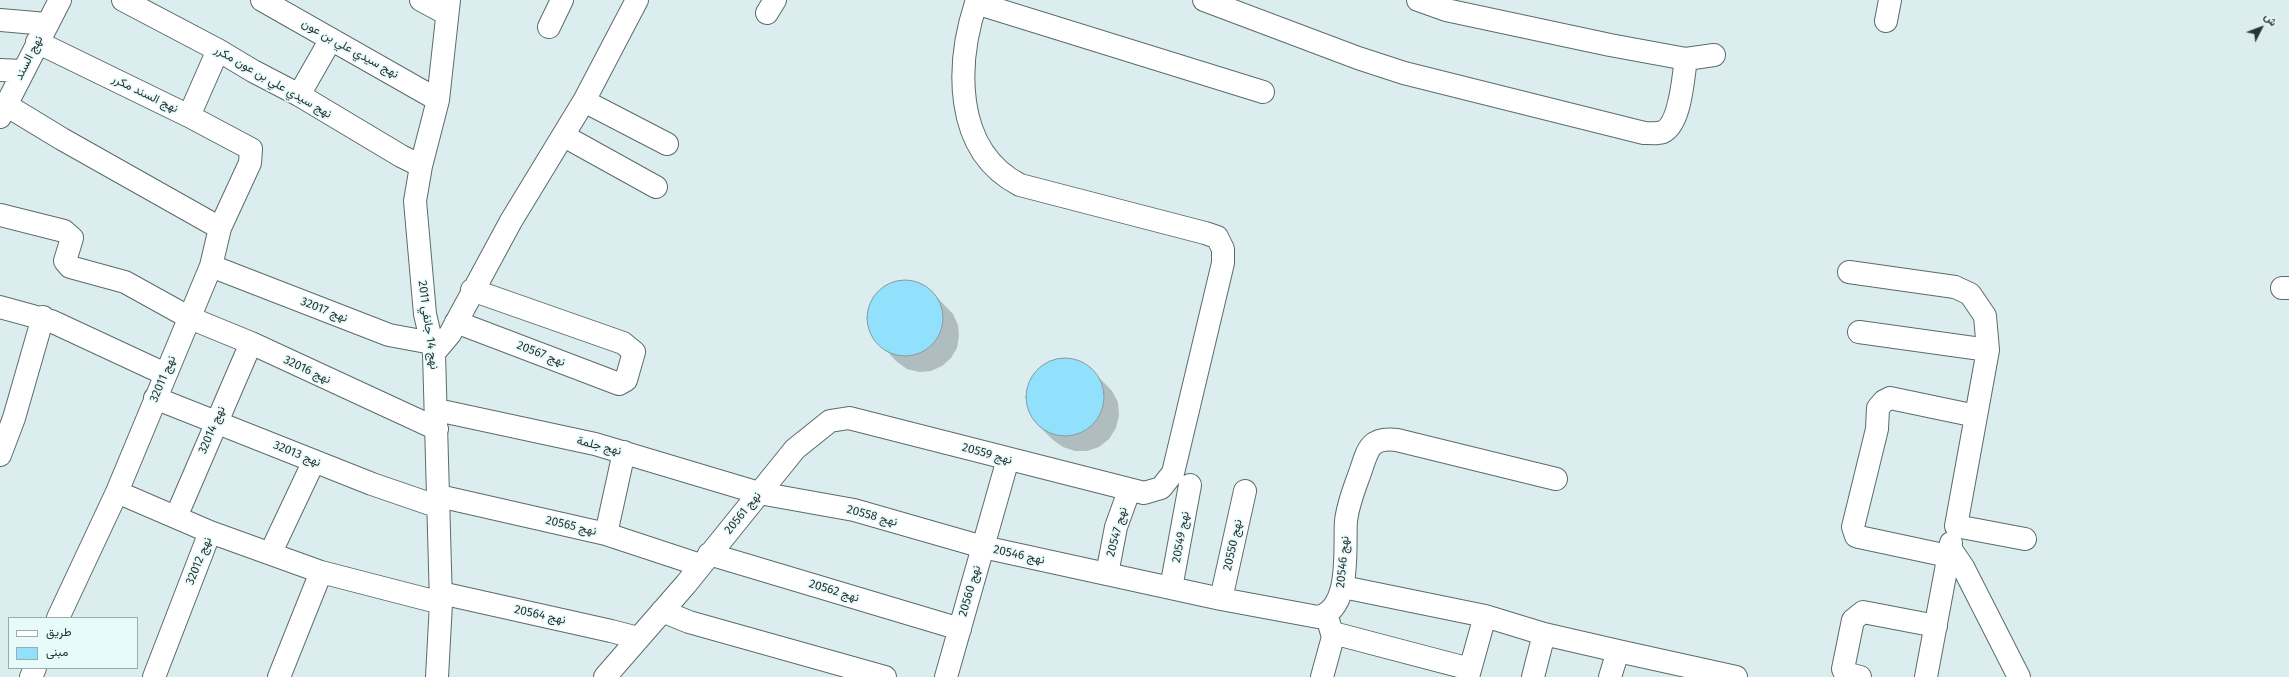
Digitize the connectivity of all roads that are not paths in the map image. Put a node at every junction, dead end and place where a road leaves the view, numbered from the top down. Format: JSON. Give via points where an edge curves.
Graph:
{"nodes":[{"id":1,"x":60,"y":0,"type":"edge"},
{"id":2,"x":123,"y":0,"type":"edge"},
{"id":3,"x":262,"y":0,"type":"edge"},
{"id":4,"x":421,"y":0,"type":"edge"},
{"id":5,"x":562,"y":0,"type":"edge"},
{"id":6,"x":637,"y":0,"type":"edge"},
{"id":7,"x":1204,"y":0,"type":"edge"},
{"id":8,"x":1418,"y":0,"type":"edge"},
{"id":9,"x":1890,"y":0,"type":"edge"},
{"id":10,"x":977,"y":2,"type":"edge"},
{"id":11,"x":448,"y":7,"type":"edge"},
{"id":12,"x":0,"y":20,"type":"edge"},
{"id":13,"x":1886,"y":21,"type":"dead end"},
{"id":14,"x":549,"y":27,"type":"dead end"},
{"id":15,"x":42,"y":33,"type":"junction"},
{"id":16,"x":331,"y":39,"type":"junction"},
{"id":17,"x":218,"y":50,"type":"junction"},
{"id":18,"x":1714,"y":55,"type":"dead end"},
{"id":19,"x":1686,"y":58,"type":"junction"},
{"id":20,"x":0,"y":70,"type":"edge"},
{"id":21,"x":23,"y":71,"type":"junction"},
{"id":22,"x":1263,"y":92,"type":"dead end"},
{"id":23,"x":299,"y":95,"type":"junction"},
{"id":24,"x":438,"y":100,"type":"junction"},
{"id":25,"x":584,"y":101,"type":"junction"},
{"id":26,"x":3,"y":111,"type":"edge"},
{"id":27,"x":189,"y":116,"type":"junction"},
{"id":28,"x":564,"y":136,"type":"junction"},
{"id":29,"x":667,"y":144,"type":"dead end"},
{"id":30,"x":251,"y":149,"type":"joint"},
{"id":31,"x":421,"y":166,"type":"junction"},
{"id":32,"x":656,"y":187,"type":"dead end"},
{"id":33,"x":0,"y":215,"type":"edge"},
{"id":34,"x":220,"y":228,"type":"junction"},
{"id":35,"x":215,"y":268,"type":"junction"},
{"id":36,"x":1849,"y":272,"type":"dead end"},
{"id":37,"x":472,"y":290,"type":"junction"},
{"id":38,"x":0,"y":307,"type":"edge"},
{"id":39,"x":43,"y":318,"type":"junction"},
{"id":40,"x":190,"y":318,"type":"junction"},
{"id":41,"x":456,"y":322,"type":"junction"},
{"id":42,"x":1859,"y":332,"type":"dead end"},
{"id":43,"x":251,"y":344,"type":"junction"},
{"id":44,"x":433,"y":348,"type":"junction"},
{"id":45,"x":1988,"y":350,"type":"junction"},
{"id":46,"x":165,"y":374,"type":"junction"},
{"id":47,"x":155,"y":398,"type":"junction"},
{"id":48,"x":1976,"y":416,"type":"junction"},
{"id":49,"x":7,"y":418,"type":"edge"},
{"id":50,"x":830,"y":420,"type":"joint"},
{"id":51,"x":216,"y":421,"type":"junction"},
{"id":52,"x":433,"y":421,"type":"junction"},
{"id":53,"x":624,"y":452,"type":"junction"},
{"id":54,"x":0,"y":455,"type":"edge"},
{"id":55,"x":1008,"y":459,"type":"junction"},
{"id":56,"x":314,"y":461,"type":"junction"},
{"id":57,"x":1556,"y":479,"type":"dead end"},
{"id":58,"x":1190,"y":485,"type":"dead end"},
{"id":59,"x":1245,"y":491,"type":"dead end"},
{"id":60,"x":117,"y":492,"type":"junction"},
{"id":61,"x":1136,"y":492,"type":"junction"},
{"id":62,"x":759,"y":493,"type":"junction"},
{"id":63,"x":439,"y":502,"type":"junction"},
{"id":64,"x":176,"y":517,"type":"junction"},
{"id":65,"x":1956,"y":526,"type":"junction"},
{"id":66,"x":210,"y":532,"type":"junction"},
{"id":67,"x":606,"y":534,"type":"junction"},
{"id":68,"x":2025,"y":539,"type":"dead end"},
{"id":69,"x":983,"y":547,"type":"junction"},
{"id":70,"x":271,"y":552,"type":"junction"},
{"id":71,"x":1949,"y":552,"type":"junction"},
{"id":72,"x":705,"y":560,"type":"junction"},
{"id":73,"x":321,"y":572,"type":"junction"},
{"id":74,"x":1107,"y":574,"type":"junction"},
{"id":75,"x":1343,"y":587,"type":"junction"},
{"id":76,"x":1171,"y":588,"type":"junction"},
{"id":77,"x":441,"y":598,"type":"junction"},
{"id":78,"x":1221,"y":599,"type":"junction"},
{"id":79,"x":662,"y":611,"type":"junction"},
{"id":80,"x":1485,"y":616,"type":"junction"},
{"id":81,"x":58,"y":617,"type":"edge"},
{"id":82,"x":1330,"y":624,"type":"junction"},
{"id":83,"x":1936,"y":626,"type":"junction"},
{"id":84,"x":960,"y":629,"type":"junction"},
{"id":85,"x":1544,"y":634,"type":"junction"},
{"id":86,"x":638,"y":638,"type":"junction"},
{"id":87,"x":1618,"y":651,"type":"junction"},
{"id":88,"x":1469,"y":673,"type":"edge"},
{"id":89,"x":154,"y":677,"type":"edge"},
{"id":90,"x":279,"y":677,"type":"edge"},
{"id":91,"x":437,"y":677,"type":"edge"},
{"id":92,"x":605,"y":677,"type":"edge"},
{"id":93,"x":885,"y":677,"type":"edge"},
{"id":94,"x":946,"y":677,"type":"edge"},
{"id":95,"x":1322,"y":677,"type":"edge"},
{"id":96,"x":1533,"y":677,"type":"edge"},
{"id":97,"x":1610,"y":677,"type":"edge"},
{"id":98,"x":1734,"y":677,"type":"edge"},
{"id":99,"x":1860,"y":677,"type":"edge"},
{"id":100,"x":1926,"y":677,"type":"edge"},
{"id":101,"x":2019,"y":677,"type":"edge"}],
"edges":[{"from":1,"to":15,"type":"street","name":"نهج السند"},
{"from":2,"to":17,"type":"street","name":"نهج سيدي علي بن عون مكرر"},
{"from":3,"to":16,"type":"street","name":"نهج سيدي علي بن عون"},
{"from":4,"to":11,"type":"street"},
{"from":5,"to":14,"type":"street"},
{"from":6,"to":25,"type":"street"},
{"from":7,"to":19,"type":"street","via":[[1404,73],[1644,133],[1657,134],[1664,131],[1676,116]]},
{"from":8,"to":19,"type":"street","via":[[1446,10],[1610,45]]},
{"from":9,"to":13,"type":"street"},
{"from":10,"to":22,"type":"street"},
{"from":10,"to":61,"type":"street","via":[[962,62],[962,92],[973,135],[990,161],[1007,178],[1020,185],[1205,233],[1217,237],[1223,249],[1224,263],[1173,473],[1161,488]]},
{"from":11,"to":24,"type":"street","name":"نهج 14 جانفي 2011"},
{"from":12,"to":15,"type":"street"},
{"from":15,"to":21,"type":"street","name":"نهج السند"},
{"from":15,"to":27,"type":"street","name":"نهج السند مكرر"},
{"from":16,"to":23,"type":"street"},
{"from":16,"to":24,"type":"street","name":"نهج سيدي علي بن عون"},
{"from":17,"to":23,"type":"street","name":"نهج سيدي علي بن عون مكرر"},
{"from":17,"to":27,"type":"street"},
{"from":18,"to":19,"type":"street"},
{"from":20,"to":21,"type":"street"},
{"from":21,"to":26,"type":"street","name":"نهج السند"},
{"from":23,"to":31,"type":"street","name":"نهج سيدي علي بن عون مكرر","via":[[375,142]]},
{"from":24,"to":31,"type":"street","name":"نهج 14 جانفي 2011"},
{"from":25,"to":28,"type":"street"},
{"from":25,"to":29,"type":"street"},
{"from":26,"to":34,"type":"street","via":[[62,139]]},
{"from":27,"to":30,"type":"street","name":"نهج السند مكرر"},
{"from":28,"to":32,"type":"street"},
{"from":28,"to":37,"type":"street"},
{"from":30,"to":34,"type":"street","name":"نهج 32011","via":[[250,163]]},
{"from":31,"to":44,"type":"street","name":"نهج 14 جانفي 2011","via":[[415,201],[415,226],[425,314]]},
{"from":33,"to":40,"type":"street","name":"نهج 32016","via":[[64,231],[72,238],[66,265],[125,282]]},
{"from":34,"to":35,"type":"street","name":"نهج 32011"},
{"from":35,"to":40,"type":"street","name":"نهج 32011"},
{"from":35,"to":44,"type":"street","name":"نهج 32017","via":[[389,335]]},
{"from":36,"to":45,"type":"street","via":[[1955,288],[1970,294],[1985,316]]},
{"from":37,"to":41,"type":"street"},
{"from":37,"to":41,"type":"street","name":"نهج 20567","via":[[623,343],[634,352],[626,380],[619,384]]},
{"from":38,"to":39,"type":"street"},
{"from":39,"to":46,"type":"street"},
{"from":39,"to":49,"type":"street"},
{"from":40,"to":43,"type":"street","name":"نهج 32016"},
{"from":40,"to":46,"type":"street","name":"نهج 32011"},
{"from":41,"to":44,"type":"street","via":[[444,343]]},
{"from":42,"to":45,"type":"street"},
{"from":43,"to":51,"type":"street","name":"نهج 32014"},
{"from":43,"to":52,"type":"street","name":"نهج 32016"},
{"from":44,"to":52,"type":"street","name":"نهج 14 جانفي 2011"},
{"from":45,"to":48,"type":"street"},
{"from":46,"to":47,"type":"street","name":"نهج 32011"},
{"from":47,"to":51,"type":"street","name":"نهج 32013"},
{"from":47,"to":60,"type":"street","name":"نهج 32011"},
{"from":48,"to":65,"type":"street"},
{"from":48,"to":71,"type":"street","via":[[1890,398],[1884,401],[1878,408],[1877,429],[1853,527],[1856,536],[1859,537]]},
{"from":49,"to":54,"type":"street"},
{"from":50,"to":55,"type":"street","name":"نهج 20559","via":[[849,418]]},
{"from":50,"to":62,"type":"street","name":"نهج 20561","via":[[795,449]]},
{"from":51,"to":56,"type":"street","name":"نهج 32013"},
{"from":51,"to":64,"type":"street","name":"نهج 32014"},
{"from":52,"to":53,"type":"street","name":"نهج جلمة"},
{"from":52,"to":63,"type":"street","name":"نهج 14 جانفي 2011"},
{"from":53,"to":62,"type":"street","name":"نهج جلمة"},
{"from":53,"to":67,"type":"street"},
{"from":55,"to":61,"type":"street","name":"نهج 20559"},
{"from":55,"to":69,"type":"street","name":"نهج 20560"},
{"from":56,"to":63,"type":"street","name":"نهج 32013"},
{"from":56,"to":70,"type":"street"},
{"from":57,"to":75,"type":"street","name":"نهج 20546","via":[[1397,440],[1385,439],[1375,442],[1367,452],[1349,504]]},
{"from":58,"to":76,"type":"street","name":"نهج 20549"},
{"from":59,"to":78,"type":"street","name":"نهج 20550"},
{"from":60,"to":64,"type":"street"},
{"from":60,"to":81,"type":"street","name":"نهج 32011"},
{"from":61,"to":74,"type":"street","name":"نهج 20547","via":[[1116,527]]},
{"from":62,"to":69,"type":"street","name":"نهج 20558","via":[[854,510]]},
{"from":62,"to":72,"type":"street","name":"نهج 20561"},
{"from":63,"to":67,"type":"street","name":"نهج 20565"},
{"from":63,"to":77,"type":"street","name":"نهج 14 جانفي 2011"},
{"from":64,"to":66,"type":"street"},
{"from":65,"to":68,"type":"street"},
{"from":65,"to":71,"type":"street"},
{"from":66,"to":70,"type":"street","name":"نهج 32012"},
{"from":66,"to":89,"type":"street","name":"نهج 32012"},
{"from":67,"to":72,"type":"street","name":"نهج 20565"},
{"from":69,"to":74,"type":"street","name":"نهج 20546"},
{"from":69,"to":84,"type":"street","name":"نهج 20560"},
{"from":70,"to":73,"type":"street","name":"نهج 32012"},
{"from":71,"to":83,"type":"street"},
{"from":71,"to":101,"type":"street","via":[[1963,567]]},
{"from":72,"to":79,"type":"street","name":"نهج 20561"},
{"from":72,"to":84,"type":"street","name":"نهج 20562"},
{"from":73,"to":77,"type":"street","name":"نهج 20564"},
{"from":73,"to":90,"type":"street"},
{"from":74,"to":76,"type":"street","name":"نهج 20546"},
{"from":75,"to":80,"type":"street"},
{"from":75,"to":82,"type":"street","name":"نهج 20546","via":[[1332,609]]},
{"from":76,"to":78,"type":"street","name":"نهج 20546"},
{"from":77,"to":86,"type":"street","name":"نهج 20564"},
{"from":77,"to":91,"type":"street","name":"نهج 14 جانفي 2011"},
{"from":78,"to":82,"type":"street","name":"نهج 20546","via":[[1318,617]]},
{"from":79,"to":86,"type":"street","name":"نهج 20561"},
{"from":79,"to":93,"type":"street","via":[[689,622]]},
{"from":80,"to":85,"type":"street"},
{"from":80,"to":88,"type":"street"},
{"from":82,"to":88,"type":"street"},
{"from":82,"to":95,"type":"street"},
{"from":83,"to":99,"type":"street","via":[[1863,612],[1857,615],[1853,620],[1843,669],[1845,673]]},
{"from":83,"to":100,"type":"street"},
{"from":84,"to":94,"type":"street","name":"نهج 20560"},
{"from":85,"to":87,"type":"street"},
{"from":85,"to":96,"type":"street"},
{"from":86,"to":92,"type":"street","name":"نهج 20561"},
{"from":87,"to":97,"type":"street"},
{"from":87,"to":98,"type":"street"}]}
